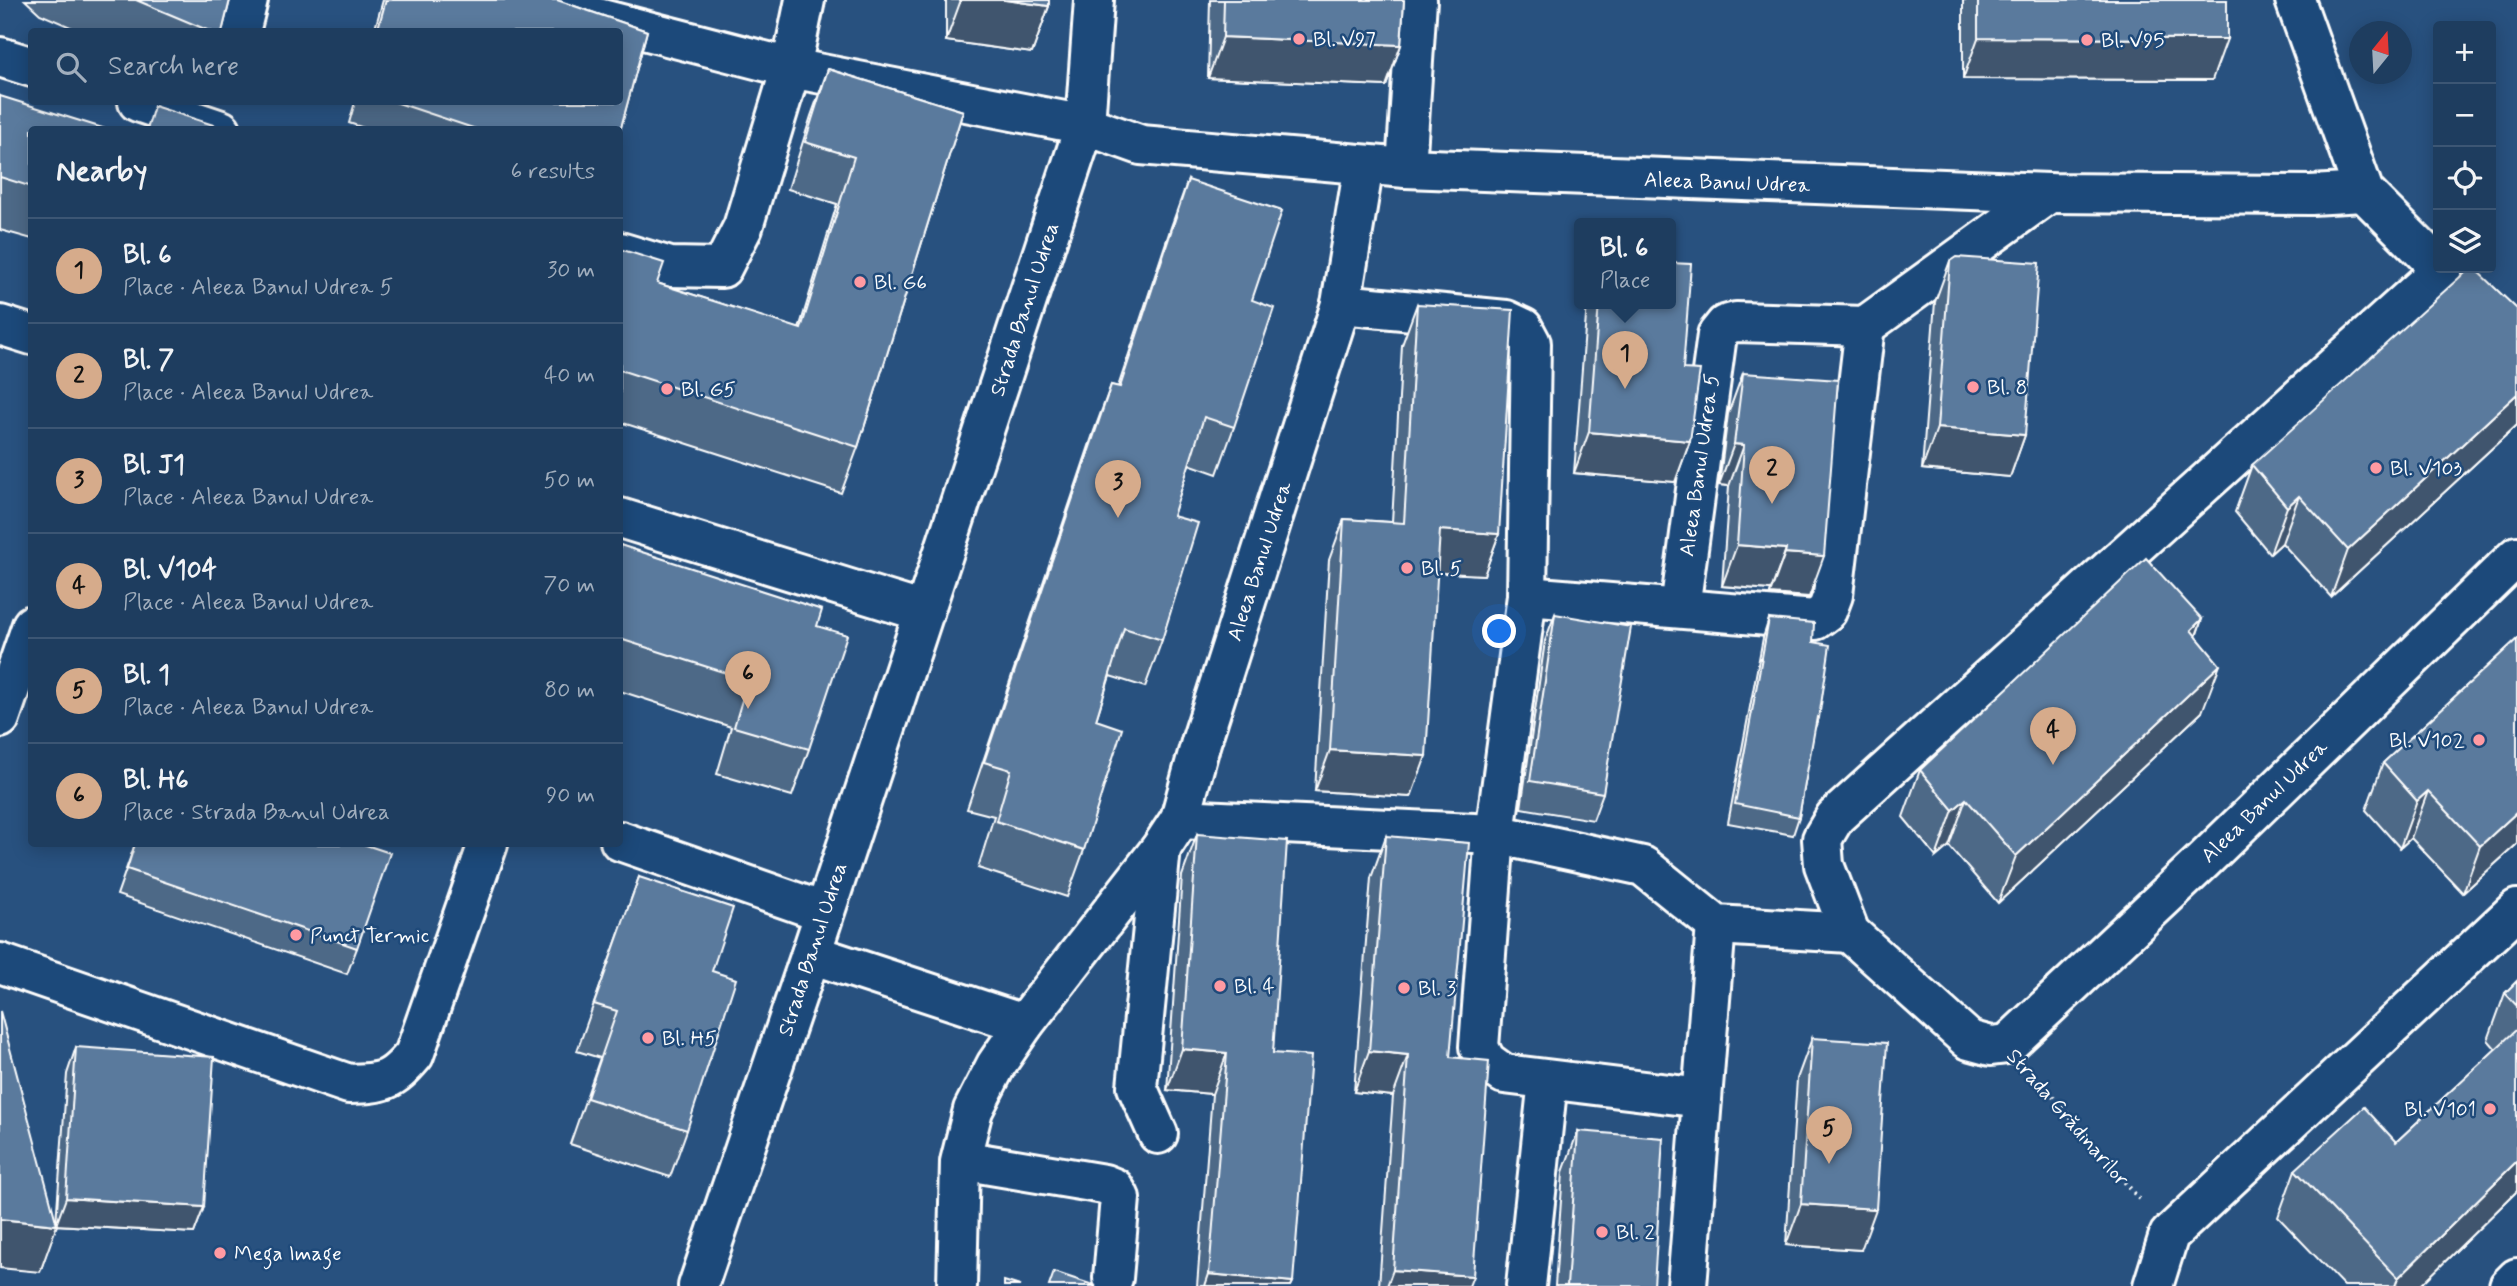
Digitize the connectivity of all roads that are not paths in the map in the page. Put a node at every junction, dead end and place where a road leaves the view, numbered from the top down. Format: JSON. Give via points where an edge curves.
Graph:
{"nodes":[{"id":1,"x":248,"y":0,"type":"edge"},
{"id":2,"x":528,"y":0,"type":"edge"},
{"id":3,"x":805,"y":0,"type":"edge"},
{"id":4,"x":1094,"y":0,"type":"edge"},
{"id":5,"x":1417,"y":0,"type":"edge"},
{"id":6,"x":2295,"y":0,"type":"edge"},
{"id":7,"x":241,"y":28,"type":"edge"},
{"id":8,"x":0,"y":57,"type":"edge"},
{"id":9,"x":28,"y":66,"type":"edge"},
{"id":10,"x":791,"y":68,"type":"junction"},
{"id":11,"x":152,"y":105,"type":"edge"},
{"id":12,"x":220,"y":120,"type":"edge"},
{"id":13,"x":1084,"y":125,"type":"junction"},
{"id":14,"x":1364,"y":165,"type":"junction"},
{"id":15,"x":1406,"y":169,"type":"junction"},
{"id":16,"x":2364,"y":192,"type":"junction"},
{"id":17,"x":2049,"y":194,"type":"junction"},
{"id":18,"x":623,"y":253,"type":"edge"},
{"id":19,"x":2433,"y":260,"type":"edge"},
{"id":20,"x":2433,"y":273,"type":"edge"},
{"id":21,"x":2446,"y":273,"type":"edge"},
{"id":22,"x":2470,"y":296,"type":"edge"},
{"id":23,"x":1341,"y":304,"type":"junction"},
{"id":24,"x":0,"y":325,"type":"edge"},
{"id":25,"x":1865,"y":326,"type":"junction"},
{"id":26,"x":28,"y":334,"type":"edge"},
{"id":27,"x":623,"y":520,"type":"edge"},
{"id":28,"x":2517,"y":556,"type":"edge"},
{"id":29,"x":1527,"y":596,"type":"junction"},
{"id":30,"x":1680,"y":608,"type":"junction"},
{"id":31,"x":924,"y":612,"type":"junction"},
{"id":32,"x":28,"y":639,"type":"edge"},
{"id":33,"x":0,"y":718,"type":"edge"},
{"id":34,"x":1170,"y":833,"type":"junction"},
{"id":35,"x":1495,"y":834,"type":"junction"},
{"id":36,"x":623,"y":842,"type":"edge"},
{"id":37,"x":487,"y":847,"type":"edge"},
{"id":38,"x":2517,"y":909,"type":"edge"},
{"id":39,"x":824,"y":912,"type":"junction"},
{"id":40,"x":1716,"y":925,"type":"junction"},
{"id":41,"x":1850,"y":933,"type":"junction"},
{"id":42,"x":811,"y":954,"type":"junction"},
{"id":43,"x":0,"y":964,"type":"edge"},
{"id":44,"x":1024,"y":1024,"type":"junction"},
{"id":45,"x":2008,"y":1044,"type":"joint"},
{"id":46,"x":1548,"y":1080,"type":"junction"},
{"id":47,"x":1702,"y":1098,"type":"junction"},
{"id":48,"x":1158,"y":1134,"type":"dead end"},
{"id":49,"x":961,"y":1160,"type":"junction"},
{"id":50,"x":1113,"y":1278,"type":"dead end"},
{"id":51,"x":2517,"y":1278,"type":"edge"},
{"id":52,"x":698,"y":1286,"type":"edge"},
{"id":53,"x":957,"y":1286,"type":"edge"},
{"id":54,"x":1526,"y":1286,"type":"edge"},
{"id":55,"x":1687,"y":1286,"type":"edge"},
{"id":56,"x":2153,"y":1286,"type":"edge"},
{"id":57,"x":2509,"y":1286,"type":"edge"}],
"edges":[{"from":1,"to":7,"type":"street"},
{"from":2,"to":10,"type":"street","name":"Aleea Banul Udrea"},
{"from":3,"to":10,"type":"street"},
{"from":4,"to":13,"type":"street","name":"Strada Banul Udrea"},
{"from":5,"to":15,"type":"street"},
{"from":6,"to":16,"type":"street"},
{"from":8,"to":9,"type":"street"},
{"from":10,"to":13,"type":"street","name":"Aleea Banul Udrea"},
{"from":10,"to":18,"type":"street","via":[[743,226],[722,268],[670,267]]},
{"from":11,"to":12,"type":"street"},
{"from":13,"to":14,"type":"street","name":"Aleea Banul Udrea","via":[[1142,145]]},
{"from":13,"to":31,"type":"street","name":"Strada Banul Udrea"},
{"from":14,"to":15,"type":"street","name":"Aleea Banul Udrea"},
{"from":14,"to":23,"type":"street","name":"Aleea Banul Udrea"},
{"from":15,"to":17,"type":"street","name":"Aleea Banul Udrea"},
{"from":16,"to":17,"type":"street","name":"Aleea Banul Udrea"},
{"from":16,"to":19,"type":"street"},
{"from":17,"to":25,"type":"street"},
{"from":20,"to":41,"type":"street","via":[[1835,817],[1822,839],[1824,865]]},
{"from":21,"to":22,"type":"street"},
{"from":23,"to":29,"type":"street","via":[[1506,320],[1523,328],[1531,343]]},
{"from":23,"to":34,"type":"street","name":"Aleea Banul Udrea"},
{"from":24,"to":26,"type":"street"},
{"from":25,"to":30,"type":"street","name":"Aleea Banul Udrea 5","via":[[1736,322],[1725,325],[1717,335]]},
{"from":25,"to":30,"type":"street","via":[[1833,594],[1827,611],[1815,620]]},
{"from":27,"to":31,"type":"street"},
{"from":28,"to":45,"type":"street","name":"Aleea Banul Udrea"},
{"from":29,"to":30,"type":"street"},
{"from":29,"to":35,"type":"street"},
{"from":31,"to":39,"type":"street","name":"Strada Banul Udrea"},
{"from":32,"to":33,"type":"street"},
{"from":34,"to":35,"type":"street"},
{"from":34,"to":44,"type":"street","name":"Aleea Banul Udrea"},
{"from":34,"to":48,"type":"street","via":[[1137,1087]]},
{"from":35,"to":40,"type":"street","via":[[1643,866]]},
{"from":35,"to":46,"type":"street","via":[[1479,1047],[1486,1061],[1504,1074]]},
{"from":36,"to":39,"type":"street"},
{"from":37,"to":43,"type":"street","via":[[414,1055],[398,1074],[378,1083],[349,1084]]},
{"from":38,"to":56,"type":"street","via":[[2169,1235]]},
{"from":39,"to":42,"type":"street","name":"Strada Banul Udrea"},
{"from":40,"to":41,"type":"street"},
{"from":40,"to":47,"type":"street"},
{"from":41,"to":45,"type":"street","name":"Strada Grădinarilor","via":[[1969,1040],[1990,1046]]},
{"from":42,"to":44,"type":"street"},
{"from":42,"to":52,"type":"street","name":"Strada Banul Udrea"},
{"from":44,"to":49,"type":"street","via":[[972,1110]]},
{"from":46,"to":47,"type":"street"},
{"from":46,"to":54,"type":"street"},
{"from":47,"to":55,"type":"street"},
{"from":49,"to":50,"type":"street","via":[[1114,1188],[1120,1198]]},
{"from":49,"to":53,"type":"street"},
{"from":51,"to":57,"type":"street"}]}
